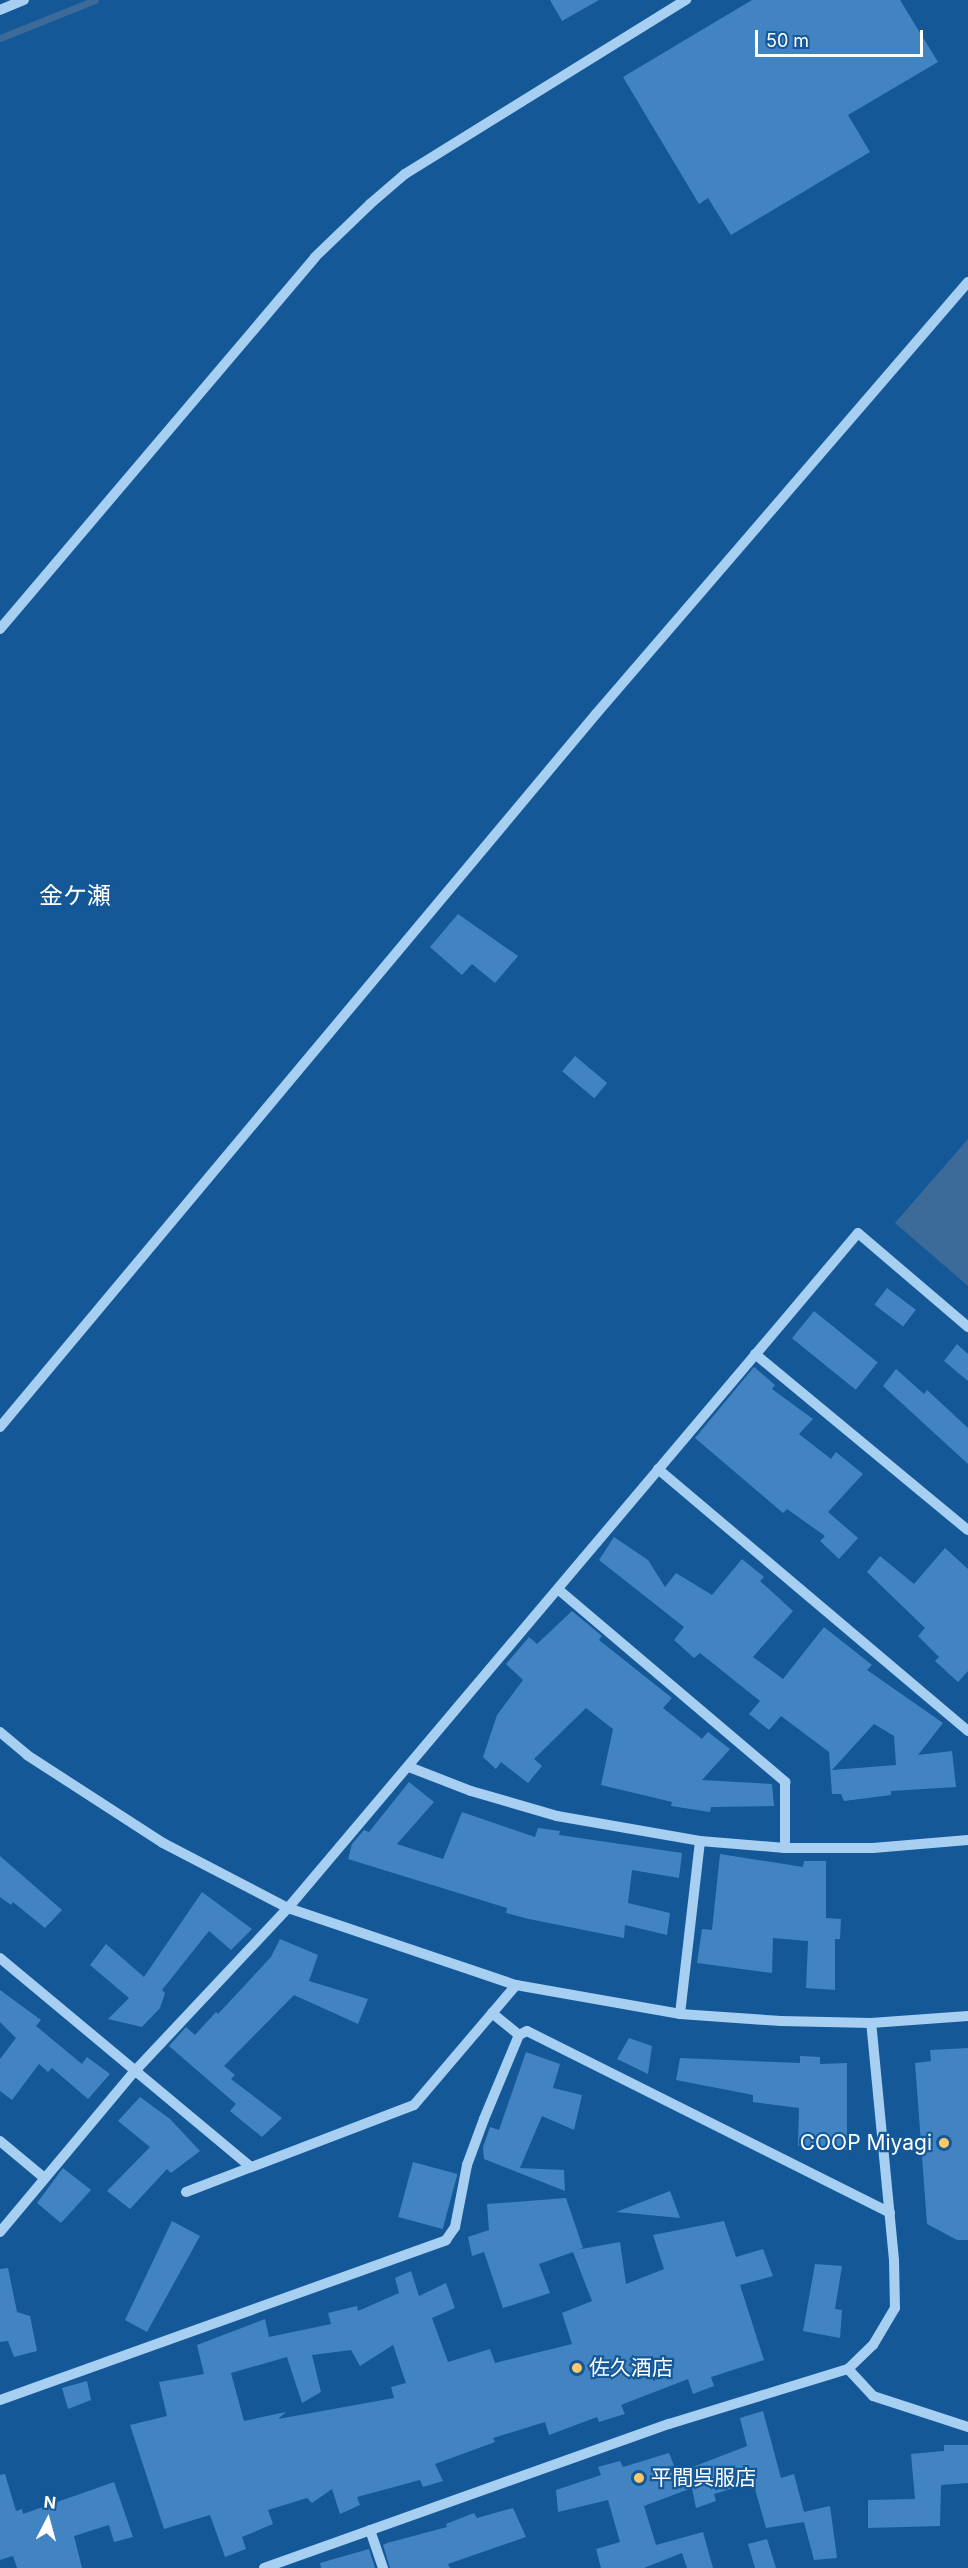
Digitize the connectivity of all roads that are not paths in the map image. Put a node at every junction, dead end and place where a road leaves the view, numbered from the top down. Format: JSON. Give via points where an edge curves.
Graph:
{"nodes":[{"id":1,"x":24,"y":0,"type":"edge"},
{"id":2,"x":686,"y":0,"type":"edge"},
{"id":3,"x":0,"y":10,"type":"edge"},
{"id":4,"x":968,"y":282,"type":"edge"},
{"id":5,"x":0,"y":629,"type":"edge"},
{"id":6,"x":968,"y":1327,"type":"edge"},
{"id":7,"x":755,"y":1354,"type":"junction"},
{"id":8,"x":0,"y":1427,"type":"edge"},
{"id":9,"x":658,"y":1469,"type":"junction"},
{"id":10,"x":968,"y":1530,"type":"edge"},
{"id":11,"x":559,"y":1590,"type":"junction"},
{"id":12,"x":968,"y":1731,"type":"edge"},
{"id":13,"x":0,"y":1732,"type":"edge"},
{"id":14,"x":409,"y":1767,"type":"junction"},
{"id":15,"x":968,"y":1840,"type":"edge"},
{"id":16,"x":700,"y":1841,"type":"junction"},
{"id":17,"x":785,"y":1848,"type":"junction"},
{"id":18,"x":288,"y":1908,"type":"junction"},
{"id":19,"x":0,"y":1958,"type":"edge"},
{"id":20,"x":516,"y":1985,"type":"junction"},
{"id":21,"x":492,"y":2013,"type":"junction"},
{"id":22,"x":680,"y":2014,"type":"junction"},
{"id":23,"x":968,"y":2016,"type":"edge"},
{"id":24,"x":871,"y":2023,"type":"junction"},
{"id":25,"x":519,"y":2035,"type":"junction"},
{"id":26,"x":133,"y":2073,"type":"junction"},
{"id":27,"x":0,"y":2141,"type":"edge"},
{"id":28,"x":251,"y":2167,"type":"junction"},
{"id":29,"x":43,"y":2177,"type":"junction"},
{"id":30,"x":186,"y":2192,"type":"dead end"},
{"id":31,"x":890,"y":2213,"type":"junction"},
{"id":32,"x":0,"y":2232,"type":"edge"},
{"id":33,"x":848,"y":2368,"type":"junction"},
{"id":34,"x":0,"y":2400,"type":"edge"},
{"id":35,"x":968,"y":2427,"type":"edge"},
{"id":36,"x":370,"y":2530,"type":"junction"},
{"id":37,"x":264,"y":2568,"type":"edge"},
{"id":38,"x":383,"y":2568,"type":"edge"}],
"edges":[{"from":1,"to":3,"type":"street"},
{"from":2,"to":5,"type":"street","via":[[405,174],[370,204],[315,257]]},
{"from":4,"to":8,"type":"street","via":[[596,714]]},
{"from":6,"to":7,"type":"street","via":[[858,1233]]},
{"from":7,"to":9,"type":"street"},
{"from":7,"to":10,"type":"street"},
{"from":9,"to":11,"type":"street"},
{"from":9,"to":12,"type":"street"},
{"from":11,"to":14,"type":"street"},
{"from":11,"to":17,"type":"street","via":[[785,1782]]},
{"from":13,"to":18,"type":"street","via":[[27,1755],[163,1843]]},
{"from":14,"to":16,"type":"street","via":[[471,1791],[557,1816]]},
{"from":14,"to":18,"type":"street"},
{"from":15,"to":17,"type":"street","via":[[873,1848]]},
{"from":16,"to":17,"type":"street"},
{"from":16,"to":22,"type":"street"},
{"from":18,"to":20,"type":"street"},
{"from":18,"to":26,"type":"street"},
{"from":19,"to":26,"type":"street"},
{"from":20,"to":21,"type":"street"},
{"from":20,"to":22,"type":"street"},
{"from":21,"to":25,"type":"street"},
{"from":21,"to":28,"type":"street","via":[[414,2105]]},
{"from":22,"to":24,"type":"street"},
{"from":23,"to":24,"type":"street"},
{"from":24,"to":31,"type":"street"},
{"from":25,"to":31,"type":"street","via":[[527,2031]]},
{"from":25,"to":34,"type":"street","via":[[467,2165],[455,2227],[447,2240]]},
{"from":26,"to":28,"type":"street"},
{"from":26,"to":29,"type":"street"},
{"from":27,"to":29,"type":"street"},
{"from":28,"to":30,"type":"street"},
{"from":29,"to":32,"type":"street"},
{"from":31,"to":33,"type":"street","via":[[895,2308],[873,2345]]},
{"from":33,"to":35,"type":"street","via":[[873,2396]]},
{"from":33,"to":36,"type":"street","via":[[669,2424]]},
{"from":36,"to":37,"type":"street"},
{"from":36,"to":38,"type":"street"}]}
